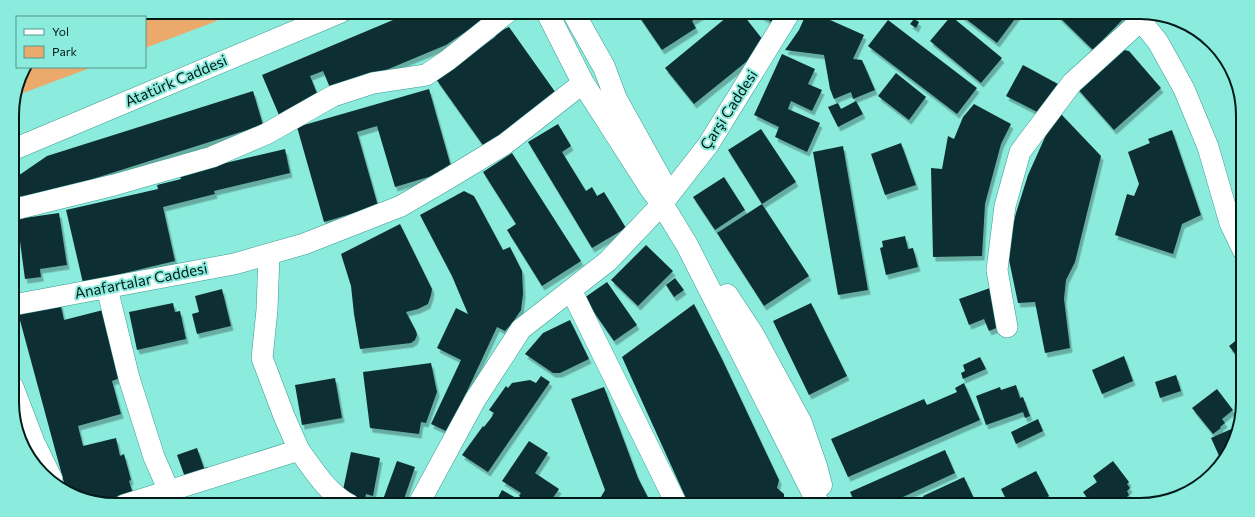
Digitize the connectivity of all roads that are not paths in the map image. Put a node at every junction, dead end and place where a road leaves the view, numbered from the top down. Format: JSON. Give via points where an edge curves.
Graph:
{"nodes":[{"id":1,"x":324,"y":19,"type":"edge"},
{"id":2,"x":499,"y":19,"type":"edge"},
{"id":3,"x":555,"y":19,"type":"edge"},
{"id":4,"x":577,"y":19,"type":"edge"},
{"id":5,"x":786,"y":19,"type":"edge"},
{"id":6,"x":1137,"y":19,"type":"edge"},
{"id":7,"x":1144,"y":19,"type":"edge"},
{"id":8,"x":583,"y":83,"type":"junction"},
{"id":9,"x":19,"y":147,"type":"edge"},
{"id":10,"x":666,"y":199,"type":"junction"},
{"id":11,"x":19,"y":208,"type":"edge"},
{"id":12,"x":1236,"y":236,"type":"edge"},
{"id":13,"x":269,"y":254,"type":"junction"},
{"id":14,"x":107,"y":288,"type":"junction"},
{"id":15,"x":571,"y":290,"type":"junction"},
{"id":16,"x":19,"y":304,"type":"edge"},
{"id":17,"x":1006,"y":327,"type":"dead end"},
{"id":18,"x":19,"y":403,"type":"edge"},
{"id":19,"x":299,"y":450,"type":"junction"},
{"id":20,"x":47,"y":469,"type":"edge"},
{"id":21,"x":169,"y":491,"type":"junction"},
{"id":22,"x":150,"y":498,"type":"edge"},
{"id":23,"x":337,"y":498,"type":"edge"},
{"id":24,"x":422,"y":498,"type":"edge"},
{"id":25,"x":674,"y":498,"type":"edge"},
{"id":26,"x":815,"y":498,"type":"edge"},
{"id":27,"x":826,"y":498,"type":"edge"}],
"edges":[{"from":1,"to":9,"type":"street","name":"Atatürk Caddesi"},
{"from":2,"to":11,"type":"street","via":[[426,75],[373,83],[333,96],[266,134],[212,157]]},
{"from":3,"to":8,"type":"main road"},
{"from":4,"to":10,"type":"main road","via":[[604,67],[616,99]]},
{"from":5,"to":10,"type":"street","name":"Çarşi Caddesi","via":[[708,145]]},
{"from":6,"to":17,"type":"street","via":[[1072,83],[1020,152],[1005,206],[997,270]]},
{"from":7,"to":12,"type":"street","via":[[1184,89],[1208,147]]},
{"from":8,"to":10,"type":"main road","via":[[650,189]]},
{"from":8,"to":13,"type":"street","name":"Anafartalar Caddesi","via":[[505,144],[401,206],[304,244]]},
{"from":10,"to":15,"type":"street","name":"Çarşi Caddesi","via":[[608,261]]},
{"from":10,"to":26,"type":"main road"},
{"from":10,"to":27,"type":"main road","via":[[687,220],[732,304],[752,333],[791,403],[801,423]]},
{"from":13,"to":14,"type":"street","name":"Anafartalar Caddesi","via":[[234,264]]},
{"from":13,"to":19,"type":"street","via":[[262,358]]},
{"from":14,"to":16,"type":"street","name":"Anafartalar Caddesi"},
{"from":14,"to":21,"type":"street","via":[[129,378],[154,457]]},
{"from":15,"to":24,"type":"street","name":"Çarşi Caddesi","via":[[521,329],[475,400]]},
{"from":15,"to":25,"type":"street"},
{"from":18,"to":20,"type":"street"},
{"from":19,"to":21,"type":"street"},
{"from":19,"to":23,"type":"street"},
{"from":21,"to":22,"type":"street"}]}
